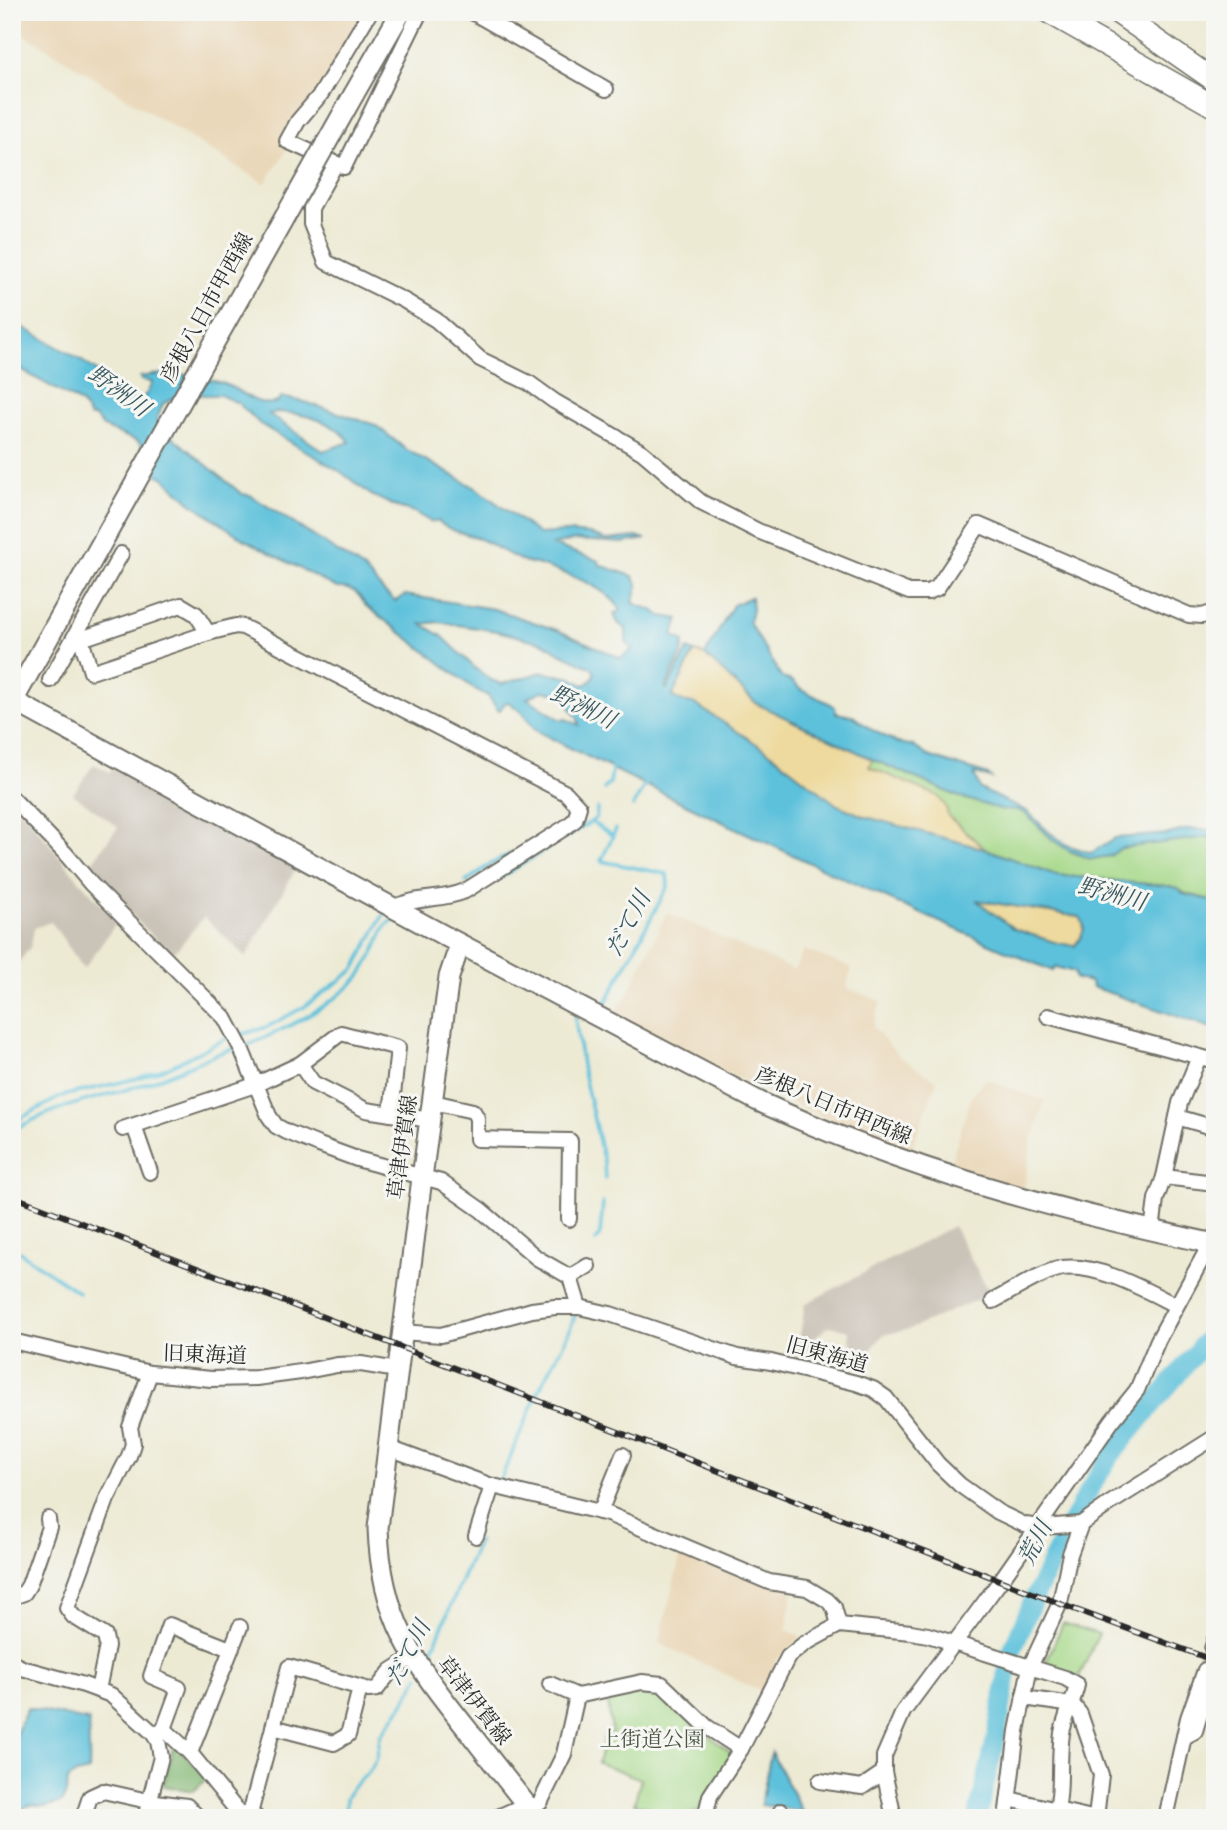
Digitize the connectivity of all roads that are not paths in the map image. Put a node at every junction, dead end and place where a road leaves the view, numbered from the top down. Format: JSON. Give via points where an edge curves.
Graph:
{"nodes":[{"id":1,"x":370,"y":12,"type":"edge"},
{"id":2,"x":401,"y":12,"type":"edge"},
{"id":3,"x":420,"y":12,"type":"edge"},
{"id":4,"x":472,"y":12,"type":"edge"},
{"id":5,"x":1048,"y":12,"type":"edge"},
{"id":6,"x":1116,"y":12,"type":"edge"},
{"id":7,"x":1215,"y":81,"type":"edge"},
{"id":8,"x":606,"y":89,"type":"dead end"},
{"id":9,"x":1215,"y":107,"type":"edge"},
{"id":10,"x":335,"y":165,"type":"junction"},
{"id":11,"x":121,"y":554,"type":"dead end"},
{"id":12,"x":1214,"y":614,"type":"edge"},
{"id":13,"x":55,"y":624,"type":"junction"},
{"id":14,"x":208,"y":633,"type":"junction"},
{"id":15,"x":78,"y":637,"type":"junction"},
{"id":16,"x":50,"y":680,"type":"dead end"},
{"id":17,"x":12,"y":701,"type":"edge"},
{"id":18,"x":12,"y":797,"type":"edge"},
{"id":19,"x":393,"y":908,"type":"junction"},
{"id":20,"x":460,"y":944,"type":"junction"},
{"id":21,"x":1048,"y":1016,"type":"dead end"},
{"id":22,"x":1199,"y":1056,"type":"junction"},
{"id":23,"x":1215,"y":1060,"type":"edge"},
{"id":24,"x":300,"y":1064,"type":"junction"},
{"id":25,"x":255,"y":1085,"type":"junction"},
{"id":26,"x":431,"y":1111,"type":"junction"},
{"id":27,"x":391,"y":1114,"type":"junction"},
{"id":28,"x":1177,"y":1117,"type":"junction"},
{"id":29,"x":1215,"y":1128,"type":"edge"},
{"id":30,"x":150,"y":1172,"type":"dead end"},
{"id":31,"x":1164,"y":1177,"type":"junction"},
{"id":32,"x":422,"y":1178,"type":"junction"},
{"id":33,"x":1215,"y":1183,"type":"edge"},
{"id":34,"x":569,"y":1219,"type":"dead end"},
{"id":35,"x":1152,"y":1231,"type":"junction"},
{"id":36,"x":1213,"y":1241,"type":"edge"},
{"id":37,"x":588,"y":1266,"type":"dead end"},
{"id":38,"x":570,"y":1277,"type":"junction"},
{"id":39,"x":993,"y":1301,"type":"dead end"},
{"id":40,"x":1175,"y":1305,"type":"junction"},
{"id":41,"x":579,"y":1307,"type":"junction"},
{"id":42,"x":402,"y":1332,"type":"junction"},
{"id":43,"x":12,"y":1341,"type":"edge"},
{"id":44,"x":397,"y":1370,"type":"junction"},
{"id":45,"x":150,"y":1373,"type":"junction"},
{"id":46,"x":1215,"y":1437,"type":"edge"},
{"id":47,"x":389,"y":1448,"type":"junction"},
{"id":48,"x":623,"y":1455,"type":"dead end"},
{"id":49,"x":492,"y":1486,"type":"junction"},
{"id":50,"x":600,"y":1512,"type":"junction"},
{"id":51,"x":48,"y":1519,"type":"dead end"},
{"id":52,"x":1081,"y":1524,"type":"junction"},
{"id":53,"x":1041,"y":1527,"type":"junction"},
{"id":54,"x":476,"y":1536,"type":"dead end"},
{"id":55,"x":12,"y":1597,"type":"edge"},
{"id":56,"x":839,"y":1625,"type":"junction"},
{"id":57,"x":240,"y":1627,"type":"dead end"},
{"id":58,"x":952,"y":1644,"type":"junction"},
{"id":59,"x":230,"y":1649,"type":"junction"},
{"id":60,"x":12,"y":1663,"type":"edge"},
{"id":61,"x":1027,"y":1666,"type":"junction"},
{"id":62,"x":419,"y":1668,"type":"junction"},
{"id":63,"x":1205,"y":1670,"type":"tunnel mouth"},
{"id":64,"x":1215,"y":1682,"type":"tunnel mouth"},
{"id":65,"x":550,"y":1684,"type":"dead end"},
{"id":66,"x":360,"y":1688,"type":"junction"},
{"id":67,"x":98,"y":1690,"type":"junction"},
{"id":68,"x":577,"y":1696,"type":"junction"},
{"id":69,"x":1024,"y":1698,"type":"junction"},
{"id":70,"x":1073,"y":1705,"type":"junction"},
{"id":71,"x":273,"y":1727,"type":"junction"},
{"id":72,"x":160,"y":1732,"type":"junction"},
{"id":73,"x":1184,"y":1737,"type":"junction"},
{"id":74,"x":741,"y":1749,"type":"junction"},
{"id":75,"x":190,"y":1753,"type":"junction"},
{"id":76,"x":884,"y":1772,"type":"junction"},
{"id":77,"x":820,"y":1780,"type":"dead end"},
{"id":78,"x":1009,"y":1799,"type":"junction"},
{"id":79,"x":148,"y":1801,"type":"junction"},
{"id":80,"x":532,"y":1812,"type":"edge"},
{"id":81,"x":1056,"y":1814,"type":"edge"},
{"id":82,"x":254,"y":1816,"type":"edge"},
{"id":83,"x":891,"y":1817,"type":"edge"},
{"id":84,"x":83,"y":1818,"type":"edge"},
{"id":85,"x":145,"y":1818,"type":"edge"},
{"id":86,"x":199,"y":1818,"type":"edge"},
{"id":87,"x":496,"y":1818,"type":"edge"},
{"id":88,"x":705,"y":1818,"type":"edge"},
{"id":89,"x":1006,"y":1818,"type":"edge"},
{"id":90,"x":1094,"y":1818,"type":"edge"},
{"id":91,"x":1166,"y":1818,"type":"edge"}],
"edges":[{"from":1,"to":10,"type":"street","via":[[287,141]]},
{"from":2,"to":13,"type":"main road","name":"彦根八日市甲西線","bridge":true},
{"from":3,"to":10,"type":"street","via":[[344,167]]},
{"from":4,"to":8,"type":"street"},
{"from":5,"to":9,"type":"highway"},
{"from":6,"to":7,"type":"highway"},
{"from":10,"to":12,"type":"street","via":[[311,208],[311,225],[326,262],[436,320],[480,359],[529,383],[642,452],[701,502],[758,531],[909,592],[937,588],[979,525],[1189,615]]},
{"from":11,"to":15,"type":"street"},
{"from":13,"to":15,"type":"street"},
{"from":13,"to":17,"type":"main road","name":"彦根八日市甲西線"},
{"from":14,"to":15,"type":"street","via":[[196,614],[181,605]]},
{"from":14,"to":15,"type":"street","via":[[91,672]]},
{"from":14,"to":19,"type":"street","via":[[243,627],[566,793],[579,807],[575,820],[566,827],[465,891]]},
{"from":15,"to":16,"type":"street"},
{"from":17,"to":19,"type":"main road"},
{"from":18,"to":25,"type":"street","via":[[225,1018]]},
{"from":19,"to":20,"type":"main road"},
{"from":20,"to":26,"type":"main road","name":"草津伊賀線","via":[[449,977]]},
{"from":20,"to":35,"type":"main road","name":"彦根八日市甲西線","via":[[803,1122],[997,1192]]},
{"from":21,"to":22,"type":"street"},
{"from":22,"to":23,"type":"street"},
{"from":22,"to":28,"type":"street"},
{"from":24,"to":25,"type":"street"},
{"from":24,"to":27,"type":"street","via":[[313,1083],[366,1110]]},
{"from":24,"to":27,"type":"street","via":[[341,1033],[398,1048]]},
{"from":25,"to":30,"type":"street","via":[[129,1128]]},
{"from":25,"to":32,"type":"street","via":[[276,1126],[357,1159]]},
{"from":26,"to":27,"type":"street"},
{"from":26,"to":32,"type":"main road","name":"草津伊賀線"},
{"from":26,"to":34,"type":"street","via":[[473,1111],[477,1139],[570,1141]]},
{"from":28,"to":29,"type":"street"},
{"from":28,"to":31,"type":"street"},
{"from":31,"to":33,"type":"street"},
{"from":31,"to":35,"type":"street"},
{"from":32,"to":38,"type":"street","via":[[441,1182],[537,1258]]},
{"from":32,"to":42,"type":"main road","name":"草津伊賀線"},
{"from":35,"to":36,"type":"main road","name":"彦根八日市甲西線"},
{"from":36,"to":40,"type":"street"},
{"from":37,"to":38,"type":"street"},
{"from":38,"to":41,"type":"street"},
{"from":39,"to":40,"type":"street","via":[[1060,1268],[1076,1268],[1130,1283]]},
{"from":40,"to":53,"type":"street","via":[[1137,1390]]},
{"from":41,"to":42,"type":"street","name":"旧東海道","via":[[532,1310],[442,1335]]},
{"from":41,"to":53,"type":"street","name":"旧東海道","via":[[737,1357],[873,1389],[886,1398],[960,1485],[998,1512]]},
{"from":42,"to":44,"type":"main road","name":"草津伊賀線"},
{"from":43,"to":45,"type":"street","name":"旧東海道"},
{"from":44,"to":45,"type":"street","name":"旧東海道","via":[[337,1364],[256,1378],[211,1379]]},
{"from":44,"to":47,"type":"main road","name":"草津伊賀線"},
{"from":45,"to":67,"type":"street","via":[[130,1427],[130,1456],[107,1499],[67,1608],[105,1636]]},
{"from":46,"to":52,"type":"street"},
{"from":47,"to":49,"type":"street"},
{"from":47,"to":62,"type":"main road","name":"草津伊賀線","via":[[379,1551],[389,1603]]},
{"from":48,"to":50,"type":"street"},
{"from":49,"to":50,"type":"street"},
{"from":49,"to":54,"type":"street"},
{"from":50,"to":56,"type":"street","via":[[769,1582],[807,1588],[834,1607]]},
{"from":51,"to":55,"type":"street","via":[[29,1585],[24,1593]]},
{"from":52,"to":53,"type":"street","name":"旧東海道"},
{"from":52,"to":61,"type":"street","via":[[1060,1603]]},
{"from":53,"to":58,"type":"street"},
{"from":56,"to":58,"type":"street","via":[[911,1632]]},
{"from":56,"to":74,"type":"street","via":[[788,1657]]},
{"from":57,"to":59,"type":"street"},
{"from":58,"to":61,"type":"street"},
{"from":58,"to":76,"type":"street","via":[[903,1712],[884,1756]]},
{"from":59,"to":72,"type":"street","via":[[169,1625],[151,1676],[180,1688]]},
{"from":59,"to":75,"type":"street"},
{"from":60,"to":67,"type":"street"},
{"from":61,"to":69,"type":"street"},
{"from":61,"to":70,"type":"street","via":[[1077,1685]]},
{"from":62,"to":66,"type":"street","via":[[391,1671],[377,1689]]},
{"from":62,"to":80,"type":"main road","name":"草津伊賀線"},
{"from":63,"to":73,"type":"street"},
{"from":64,"to":73,"type":"street","via":[[1210,1681],[1195,1731]]},
{"from":65,"to":68,"type":"street"},
{"from":66,"to":71,"type":"street","via":[[348,1735],[334,1743]]},
{"from":66,"to":71,"type":"street","via":[[289,1667]]},
{"from":67,"to":72,"type":"street"},
{"from":68,"to":74,"type":"street","via":[[642,1682],[662,1684],[707,1727]]},
{"from":68,"to":80,"type":"street","via":[[564,1754]]},
{"from":69,"to":70,"type":"street"},
{"from":69,"to":78,"type":"street"},
{"from":70,"to":81,"type":"street","via":[[1066,1713],[1062,1736]]},
{"from":70,"to":90,"type":"street","via":[[1101,1775]]},
{"from":71,"to":82,"type":"street"},
{"from":72,"to":75,"type":"street"},
{"from":72,"to":79,"type":"street","via":[[161,1757]]},
{"from":73,"to":91,"type":"street"},
{"from":74,"to":88,"type":"street","via":[[710,1796]]},
{"from":75,"to":82,"type":"street","via":[[239,1813]]},
{"from":76,"to":77,"type":"street","via":[[862,1787]]},
{"from":76,"to":83,"type":"street"},
{"from":78,"to":81,"type":"street"},
{"from":78,"to":89,"type":"street"},
{"from":79,"to":84,"type":"street","via":[[103,1791],[90,1797]]},
{"from":79,"to":85,"type":"street"},
{"from":79,"to":86,"type":"street","via":[[187,1807]]},
{"from":80,"to":87,"type":"street"},
{"from":81,"to":90,"type":"street"}]}
